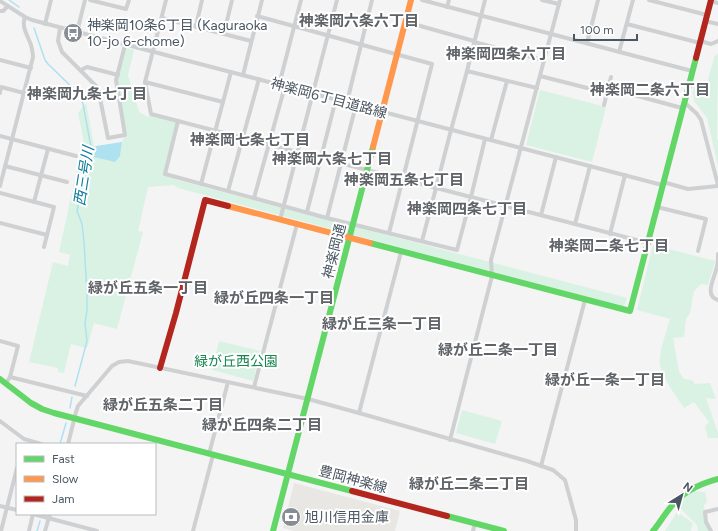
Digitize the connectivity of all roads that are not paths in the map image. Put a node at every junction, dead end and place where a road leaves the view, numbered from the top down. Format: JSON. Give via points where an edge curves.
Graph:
{"nodes":[{"id":1,"x":51,"y":0,"type":"edge"},
{"id":2,"x":85,"y":0,"type":"edge"},
{"id":3,"x":90,"y":0,"type":"edge"},
{"id":4,"x":129,"y":0,"type":"edge"},
{"id":5,"x":166,"y":0,"type":"edge"},
{"id":6,"x":202,"y":0,"type":"edge"},
{"id":7,"x":232,"y":0,"type":"edge"},
{"id":8,"x":262,"y":0,"type":"edge"},
{"id":9,"x":301,"y":0,"type":"edge"},
{"id":10,"x":336,"y":0,"type":"edge"},
{"id":11,"x":372,"y":0,"type":"edge"},
{"id":12,"x":411,"y":0,"type":"edge"},
{"id":13,"x":422,"y":0,"type":"edge"},
{"id":14,"x":449,"y":0,"type":"edge"},
{"id":15,"x":484,"y":0,"type":"edge"},
{"id":16,"x":542,"y":0,"type":"edge"},
{"id":17,"x":598,"y":0,"type":"edge"},
{"id":18,"x":633,"y":0,"type":"edge"},
{"id":19,"x":649,"y":0,"type":"edge"},
{"id":20,"x":0,"y":1,"type":"edge"},
{"id":21,"x":711,"y":1,"type":"edge"},
{"id":22,"x":559,"y":2,"type":"edge"},
{"id":23,"x":718,"y":3,"type":"edge"},
{"id":24,"x":8,"y":7,"type":"junction"},
{"id":25,"x":447,"y":7,"type":"junction"},
{"id":26,"x":0,"y":11,"type":"edge"},
{"id":27,"x":257,"y":16,"type":"junction"},
{"id":28,"x":480,"y":16,"type":"junction"},
{"id":29,"x":25,"y":17,"type":"junction"},
{"id":30,"x":162,"y":18,"type":"junction"},
{"id":31,"x":706,"y":18,"type":"junction"},
{"id":32,"x":406,"y":22,"type":"junction"},
{"id":33,"x":45,"y":24,"type":"junction"},
{"id":34,"x":627,"y":24,"type":"junction"},
{"id":35,"x":718,"y":24,"type":"edge"},
{"id":36,"x":196,"y":26,"type":"junction"},
{"id":37,"x":294,"y":26,"type":"junction"},
{"id":38,"x":60,"y":28,"type":"junction"},
{"id":39,"x":76,"y":32,"type":"junction"},
{"id":40,"x":224,"y":33,"type":"junction"},
{"id":41,"x":551,"y":34,"type":"junction"},
{"id":42,"x":328,"y":35,"type":"junction"},
{"id":43,"x":251,"y":41,"type":"junction"},
{"id":44,"x":474,"y":41,"type":"junction"},
{"id":45,"x":718,"y":41,"type":"edge"},
{"id":46,"x":700,"y":42,"type":"junction"},
{"id":47,"x":587,"y":43,"type":"junction"},
{"id":48,"x":361,"y":44,"type":"junction"},
{"id":49,"x":125,"y":45,"type":"junction"},
{"id":50,"x":153,"y":52,"type":"junction"},
{"id":51,"x":620,"y":52,"type":"junction"},
{"id":52,"x":398,"y":54,"type":"junction"},
{"id":53,"x":0,"y":60,"type":"edge"},
{"id":54,"x":543,"y":60,"type":"junction"},
{"id":55,"x":31,"y":68,"type":"junction"},
{"id":56,"x":81,"y":70,"type":"junction"},
{"id":57,"x":467,"y":71,"type":"junction"},
{"id":58,"x":692,"y":71,"type":"junction"},
{"id":59,"x":231,"y":72,"type":"junction"},
{"id":60,"x":118,"y":75,"type":"junction"},
{"id":61,"x":243,"y":75,"type":"junction"},
{"id":62,"x":540,"y":76,"type":"junction"},
{"id":63,"x":611,"y":77,"type":"dead end"},
{"id":64,"x":259,"y":79,"type":"junction"},
{"id":65,"x":507,"y":81,"type":"junction"},
{"id":66,"x":145,"y":82,"type":"junction"},
{"id":67,"x":279,"y":85,"type":"junction"},
{"id":68,"x":285,"y":86,"type":"junction"},
{"id":69,"x":537,"y":88,"type":"junction"},
{"id":70,"x":608,"y":88,"type":"junction"},
{"id":71,"x":0,"y":92,"type":"edge"},
{"id":72,"x":24,"y":93,"type":"junction"},
{"id":73,"x":312,"y":93,"type":"junction"},
{"id":74,"x":606,"y":94,"type":"junction"},
{"id":75,"x":336,"y":99,"type":"junction"},
{"id":76,"x":223,"y":102,"type":"junction"},
{"id":77,"x":347,"y":102,"type":"junction"},
{"id":78,"x":356,"y":105,"type":"junction"},
{"id":79,"x":604,"y":105,"type":"dead end"},
{"id":80,"x":683,"y":105,"type":"junction"},
{"id":81,"x":382,"y":112,"type":"junction"},
{"id":82,"x":178,"y":121,"type":"junction"},
{"id":83,"x":418,"y":121,"type":"junction"},
{"id":84,"x":450,"y":130,"type":"junction"},
{"id":85,"x":215,"y":131,"type":"junction"},
{"id":86,"x":0,"y":136,"type":"edge"},
{"id":87,"x":243,"y":138,"type":"junction"},
{"id":88,"x":485,"y":139,"type":"junction"},
{"id":89,"x":12,"y":140,"type":"junction"},
{"id":90,"x":491,"y":140,"type":"junction"},
{"id":91,"x":269,"y":145,"type":"junction"},
{"id":92,"x":521,"y":148,"type":"junction"},
{"id":93,"x":48,"y":149,"type":"junction"},
{"id":94,"x":297,"y":152,"type":"junction"},
{"id":95,"x":76,"y":156,"type":"dead end"},
{"id":96,"x":556,"y":157,"type":"junction"},
{"id":97,"x":320,"y":158,"type":"junction"},
{"id":98,"x":341,"y":164,"type":"junction"},
{"id":99,"x":5,"y":166,"type":"junction"},
{"id":100,"x":590,"y":166,"type":"junction"},
{"id":101,"x":367,"y":170,"type":"junction"},
{"id":102,"x":41,"y":175,"type":"junction"},
{"id":103,"x":625,"y":175,"type":"junction"},
{"id":104,"x":403,"y":179,"type":"junction"},
{"id":105,"x":67,"y":182,"type":"dead end"},
{"id":106,"x":201,"y":184,"type":"junction"},
{"id":107,"x":662,"y":184,"type":"junction"},
{"id":108,"x":0,"y":186,"type":"edge"},
{"id":109,"x":718,"y":186,"type":"edge"},
{"id":110,"x":436,"y":188,"type":"junction"},
{"id":111,"x":228,"y":191,"type":"junction"},
{"id":112,"x":0,"y":193,"type":"edge"},
{"id":113,"x":471,"y":197,"type":"junction"},
{"id":114,"x":254,"y":198,"type":"junction"},
{"id":115,"x":34,"y":202,"type":"junction"},
{"id":116,"x":283,"y":206,"type":"junction"},
{"id":117,"x":506,"y":206,"type":"junction"},
{"id":118,"x":657,"y":207,"type":"junction"},
{"id":119,"x":307,"y":212,"type":"junction"},
{"id":120,"x":541,"y":215,"type":"junction"},
{"id":121,"x":326,"y":218,"type":"junction"},
{"id":122,"x":280,"y":220,"type":"junction"},
{"id":123,"x":0,"y":223,"type":"edge"},
{"id":124,"x":297,"y":224,"type":"junction"},
{"id":125,"x":353,"y":224,"type":"junction"},
{"id":126,"x":575,"y":224,"type":"junction"},
{"id":127,"x":389,"y":233,"type":"junction"},
{"id":128,"x":610,"y":234,"type":"junction"},
{"id":129,"x":47,"y":235,"type":"junction"},
{"id":130,"x":349,"y":239,"type":"junction"},
{"id":131,"x":422,"y":242,"type":"junction"},
{"id":132,"x":648,"y":243,"type":"junction"},
{"id":133,"x":44,"y":247,"type":"dead end"},
{"id":134,"x":698,"y":251,"type":"dead end"},
{"id":135,"x":401,"y":252,"type":"junction"},
{"id":136,"x":718,"y":254,"type":"edge"},
{"id":137,"x":492,"y":276,"type":"junction"},
{"id":138,"x":584,"y":300,"type":"junction"},
{"id":139,"x":718,"y":300,"type":"edge"},
{"id":140,"x":0,"y":341,"type":"edge"},
{"id":141,"x":160,"y":368,"type":"junction"},
{"id":142,"x":5,"y":380,"type":"edge"},
{"id":143,"x":228,"y":382,"type":"junction"},
{"id":144,"x":254,"y":387,"type":"junction"},
{"id":145,"x":87,"y":396,"type":"junction"},
{"id":146,"x":308,"y":399,"type":"junction"},
{"id":147,"x":359,"y":413,"type":"junction"},
{"id":148,"x":74,"y":418,"type":"junction"},
{"id":149,"x":0,"y":423,"type":"edge"},
{"id":150,"x":450,"y":440,"type":"junction"},
{"id":151,"x":24,"y":442,"type":"edge"},
{"id":152,"x":68,"y":443,"type":"edge"},
{"id":153,"x":211,"y":454,"type":"junction"},
{"id":154,"x":541,"y":466,"type":"junction"},
{"id":155,"x":16,"y":472,"type":"edge"},
{"id":156,"x":288,"y":474,"type":"junction"},
{"id":157,"x":718,"y":479,"type":"edge"},
{"id":158,"x":0,"y":506,"type":"edge"},
{"id":159,"x":7,"y":507,"type":"junction"},
{"id":160,"x":718,"y":509,"type":"edge"},
{"id":161,"x":16,"y":510,"type":"edge"},
{"id":162,"x":33,"y":515,"type":"edge"},
{"id":163,"x":49,"y":516,"type":"edge"},
{"id":164,"x":475,"y":523,"type":"junction"},
{"id":165,"x":1,"y":531,"type":"edge"},
{"id":166,"x":29,"y":531,"type":"edge"},
{"id":167,"x":45,"y":531,"type":"edge"},
{"id":168,"x":97,"y":531,"type":"edge"},
{"id":169,"x":194,"y":531,"type":"edge"},
{"id":170,"x":273,"y":531,"type":"edge"},
{"id":171,"x":472,"y":531,"type":"edge"},
{"id":172,"x":504,"y":531,"type":"edge"},
{"id":173,"x":576,"y":531,"type":"edge"},
{"id":174,"x":653,"y":531,"type":"edge"},
{"id":175,"x":711,"y":531,"type":"edge"}],
"edges":[{"from":1,"to":33,"type":"street"},
{"from":2,"to":39,"type":"street"},
{"from":3,"to":4,"type":"street","via":[[126,10]]},
{"from":5,"to":30,"type":"street"},
{"from":6,"to":36,"type":"street"},
{"from":7,"to":40,"type":"street"},
{"from":8,"to":27,"type":"street"},
{"from":9,"to":37,"type":"street"},
{"from":10,"to":42,"type":"street"},
{"from":11,"to":48,"type":"street"},
{"from":12,"to":32,"type":"street","name":"神楽岡通"},
{"from":13,"to":25,"type":"street"},
{"from":14,"to":25,"type":"street"},
{"from":15,"to":28,"type":"street"},
{"from":16,"to":22,"type":"street"},
{"from":17,"to":47,"type":"street"},
{"from":18,"to":34,"type":"street"},
{"from":19,"to":31,"type":"street"},
{"from":20,"to":24,"type":"street","name":"神楽岡6丁目道路線"},
{"from":21,"to":23,"type":"street"},
{"from":21,"to":31,"type":"street"},
{"from":22,"to":41,"type":"street"},
{"from":24,"to":26,"type":"street"},
{"from":24,"to":29,"type":"street","name":"神楽岡6丁目道路線"},
{"from":25,"to":28,"type":"street"},
{"from":27,"to":37,"type":"street"},
{"from":27,"to":43,"type":"street"},
{"from":28,"to":41,"type":"street"},
{"from":28,"to":44,"type":"street"},
{"from":29,"to":33,"type":"street","name":"神楽岡6丁目道路線"},
{"from":29,"to":55,"type":"street","via":[[24,29],[33,57]]},
{"from":30,"to":36,"type":"street"},
{"from":30,"to":50,"type":"street"},
{"from":31,"to":35,"type":"street"},
{"from":31,"to":46,"type":"street"},
{"from":32,"to":44,"type":"street"},
{"from":32,"to":52,"type":"street","name":"神楽岡通"},
{"from":33,"to":38,"type":"street","name":"神楽岡6丁目道路線"},
{"from":34,"to":46,"type":"street"},
{"from":34,"to":51,"type":"street"},
{"from":36,"to":40,"type":"street"},
{"from":37,"to":42,"type":"street"},
{"from":37,"to":67,"type":"street"},
{"from":38,"to":39,"type":"street","name":"神楽岡6丁目道路線"},
{"from":38,"to":56,"type":"street","via":[[58,41],[62,52]]},
{"from":39,"to":49,"type":"street","name":"神楽岡6丁目道路線"},
{"from":40,"to":43,"type":"street"},
{"from":41,"to":47,"type":"street"},
{"from":41,"to":54,"type":"street"},
{"from":42,"to":48,"type":"street"},
{"from":42,"to":73,"type":"street"},
{"from":43,"to":61,"type":"street"},
{"from":44,"to":54,"type":"street"},
{"from":44,"to":57,"type":"street"},
{"from":45,"to":46,"type":"street","via":[[711,44]]},
{"from":46,"to":58,"type":"street"},
{"from":47,"to":51,"type":"street"},
{"from":48,"to":52,"type":"street"},
{"from":48,"to":77,"type":"street"},
{"from":49,"to":50,"type":"street","name":"神楽岡6丁目道路線"},
{"from":49,"to":60,"type":"street"},
{"from":50,"to":59,"type":"street","name":"神楽岡6丁目道路線"},
{"from":50,"to":66,"type":"street"},
{"from":51,"to":58,"type":"street"},
{"from":52,"to":81,"type":"street","name":"神楽岡通"},
{"from":52,"to":83,"type":"street","via":[[432,64]]},
{"from":53,"to":55,"type":"street"},
{"from":54,"to":62,"type":"street"},
{"from":55,"to":72,"type":"street"},
{"from":56,"to":60,"type":"street","via":[[87,67]]},
{"from":56,"to":60,"type":"street","via":[[98,88],[108,138],[126,135],[116,80]]},
{"from":57,"to":65,"type":"street"},
{"from":57,"to":84,"type":"street"},
{"from":58,"to":80,"type":"street"},
{"from":59,"to":61,"type":"street","name":"神楽岡6丁目道路線"},
{"from":59,"to":76,"type":"street"},
{"from":61,"to":64,"type":"street","name":"神楽岡6丁目道路線"},
{"from":62,"to":69,"type":"street"},
{"from":62,"to":74,"type":"street"},
{"from":63,"to":70,"type":"street"},
{"from":64,"to":67,"type":"street","name":"神楽岡6丁目道路線"},
{"from":64,"to":87,"type":"street"},
{"from":65,"to":69,"type":"street"},
{"from":65,"to":90,"type":"street"},
{"from":66,"to":76,"type":"street"},
{"from":66,"to":82,"type":"street","via":[[151,114]]},
{"from":67,"to":68,"type":"street","name":"神楽岡6丁目道路線"},
{"from":68,"to":73,"type":"street","name":"神楽岡6丁目道路線"},
{"from":68,"to":91,"type":"street"},
{"from":69,"to":92,"type":"street"},
{"from":70,"to":74,"type":"street"},
{"from":70,"to":80,"type":"street"},
{"from":71,"to":72,"type":"street","via":[[2,87]]},
{"from":72,"to":89,"type":"street"},
{"from":73,"to":75,"type":"street","name":"神楽岡6丁目道路線"},
{"from":73,"to":94,"type":"street"},
{"from":74,"to":79,"type":"street"},
{"from":75,"to":77,"type":"street","name":"神楽岡6丁目道路線"},
{"from":75,"to":97,"type":"street"},
{"from":76,"to":85,"type":"street"},
{"from":77,"to":78,"type":"street","name":"神楽岡6丁目道路線"},
{"from":78,"to":81,"type":"street","name":"神楽岡6丁目道路線"},
{"from":78,"to":98,"type":"street"},
{"from":80,"to":107,"type":"street"},
{"from":80,"to":109,"type":"street","via":[[697,114],[701,120]]},
{"from":81,"to":83,"type":"street","name":"神楽岡6丁目道路線"},
{"from":81,"to":101,"type":"street","name":"神楽岡通"},
{"from":82,"to":85,"type":"street"},
{"from":82,"to":106,"type":"street","via":[[165,174]]},
{"from":83,"to":84,"type":"street","name":"神楽岡6丁目道路線"},
{"from":83,"to":104,"type":"street"},
{"from":84,"to":88,"type":"street","name":"神楽岡6丁目道路線"},
{"from":84,"to":110,"type":"street"},
{"from":85,"to":87,"type":"street"},
{"from":85,"to":106,"type":"street"},
{"from":86,"to":89,"type":"street"},
{"from":87,"to":91,"type":"street"},
{"from":87,"to":111,"type":"street"},
{"from":88,"to":90,"type":"street","name":"神楽岡6丁目道路線"},
{"from":88,"to":113,"type":"street"},
{"from":89,"to":93,"type":"street"},
{"from":89,"to":99,"type":"street"},
{"from":90,"to":92,"type":"street","name":"神楽岡6丁目道路線"},
{"from":91,"to":94,"type":"street"},
{"from":91,"to":114,"type":"street"},
{"from":92,"to":96,"type":"street","name":"神楽岡6丁目道路線"},
{"from":92,"to":117,"type":"street"},
{"from":93,"to":95,"type":"street"},
{"from":93,"to":102,"type":"street"},
{"from":94,"to":97,"type":"street"},
{"from":94,"to":116,"type":"street"},
{"from":96,"to":100,"type":"street","name":"神楽岡6丁目道路線"},
{"from":96,"to":120,"type":"street"},
{"from":97,"to":98,"type":"street"},
{"from":97,"to":119,"type":"street"},
{"from":98,"to":101,"type":"street"},
{"from":98,"to":121,"type":"street"},
{"from":99,"to":102,"type":"street"},
{"from":99,"to":108,"type":"street"},
{"from":100,"to":103,"type":"street","name":"神楽岡6丁目道路線"},
{"from":100,"to":126,"type":"street"},
{"from":101,"to":104,"type":"street"},
{"from":101,"to":125,"type":"street","name":"神楽岡通"},
{"from":102,"to":105,"type":"street"},
{"from":102,"to":115,"type":"street"},
{"from":103,"to":107,"type":"street","name":"神楽岡6丁目道路線"},
{"from":103,"to":128,"type":"street"},
{"from":104,"to":110,"type":"street"},
{"from":104,"to":127,"type":"street"},
{"from":106,"to":111,"type":"street"},
{"from":107,"to":109,"type":"street","name":"神楽岡6丁目道路線","via":[[688,189]]},
{"from":107,"to":118,"type":"street"},
{"from":110,"to":113,"type":"street"},
{"from":110,"to":131,"type":"street"},
{"from":111,"to":114,"type":"street"},
{"from":112,"to":115,"type":"street"},
{"from":113,"to":117,"type":"street"},
{"from":113,"to":131,"type":"street","via":[[458,250]]},
{"from":114,"to":116,"type":"street"},
{"from":115,"to":129,"type":"street","via":[[54,207]]},
{"from":116,"to":119,"type":"street"},
{"from":116,"to":122,"type":"street"},
{"from":117,"to":120,"type":"street"},
{"from":117,"to":137,"type":"street","via":[[491,260]]},
{"from":118,"to":132,"type":"street"},
{"from":118,"to":134,"type":"street","via":[[706,219]]},
{"from":119,"to":121,"type":"street"},
{"from":120,"to":126,"type":"street"},
{"from":121,"to":125,"type":"street"},
{"from":122,"to":124,"type":"street"},
{"from":122,"to":141,"type":"street","via":[[205,200]]},
{"from":123,"to":129,"type":"street"},
{"from":124,"to":130,"type":"street"},
{"from":124,"to":144,"type":"street"},
{"from":125,"to":127,"type":"street"},
{"from":125,"to":130,"type":"street","name":"神楽岡通"},
{"from":126,"to":128,"type":"street"},
{"from":127,"to":131,"type":"street"},
{"from":128,"to":132,"type":"street"},
{"from":129,"to":133,"type":"street"},
{"from":130,"to":135,"type":"street"},
{"from":130,"to":146,"type":"street","name":"神楽岡通"},
{"from":132,"to":138,"type":"street","via":[[630,312]]},
{"from":135,"to":137,"type":"street"},
{"from":135,"to":147,"type":"street"},
{"from":136,"to":139,"type":"street","via":[[717,268],[710,290],[715,300]]},
{"from":137,"to":138,"type":"street"},
{"from":137,"to":150,"type":"street"},
{"from":138,"to":154,"type":"street"},
{"from":140,"to":142,"type":"street","via":[[18,346]]},
{"from":141,"to":143,"type":"street"},
{"from":141,"to":145,"type":"street","via":[[128,361],[119,362],[112,366]]},
{"from":142,"to":145,"type":"street"},
{"from":142,"to":148,"type":"street","name":"豊岡神楽線","via":[[31,403],[42,409]]},
{"from":143,"to":144,"type":"street"},
{"from":143,"to":153,"type":"street"},
{"from":144,"to":146,"type":"street"},
{"from":145,"to":148,"type":"street","via":[[78,406]]},
{"from":146,"to":147,"type":"street"},
{"from":146,"to":156,"type":"street","name":"神楽岡通"},
{"from":147,"to":150,"type":"street"},
{"from":148,"to":152,"type":"street"},
{"from":148,"to":153,"type":"street","name":"豊岡神楽線"},
{"from":149,"to":151,"type":"street"},
{"from":150,"to":154,"type":"street"},
{"from":153,"to":156,"type":"street","name":"豊岡神楽線"},
{"from":153,"to":169,"type":"street"},
{"from":154,"to":173,"type":"street","via":[[553,470],[565,480],[576,520]]},
{"from":155,"to":159,"type":"street"},
{"from":156,"to":164,"type":"street","name":"豊岡神楽線"},
{"from":156,"to":170,"type":"street","name":"神楽岡通"},
{"from":157,"to":174,"type":"street","via":[[696,486],[683,494],[672,504]]},
{"from":158,"to":159,"type":"street"},
{"from":159,"to":161,"type":"street"},
{"from":159,"to":165,"type":"street"},
{"from":160,"to":175,"type":"street","via":[[706,512],[706,522]]},
{"from":162,"to":166,"type":"street"},
{"from":163,"to":167,"type":"street"},
{"from":163,"to":168,"type":"street"},
{"from":164,"to":171,"type":"street"},
{"from":164,"to":172,"type":"street","name":"豊岡神楽線"}]}
